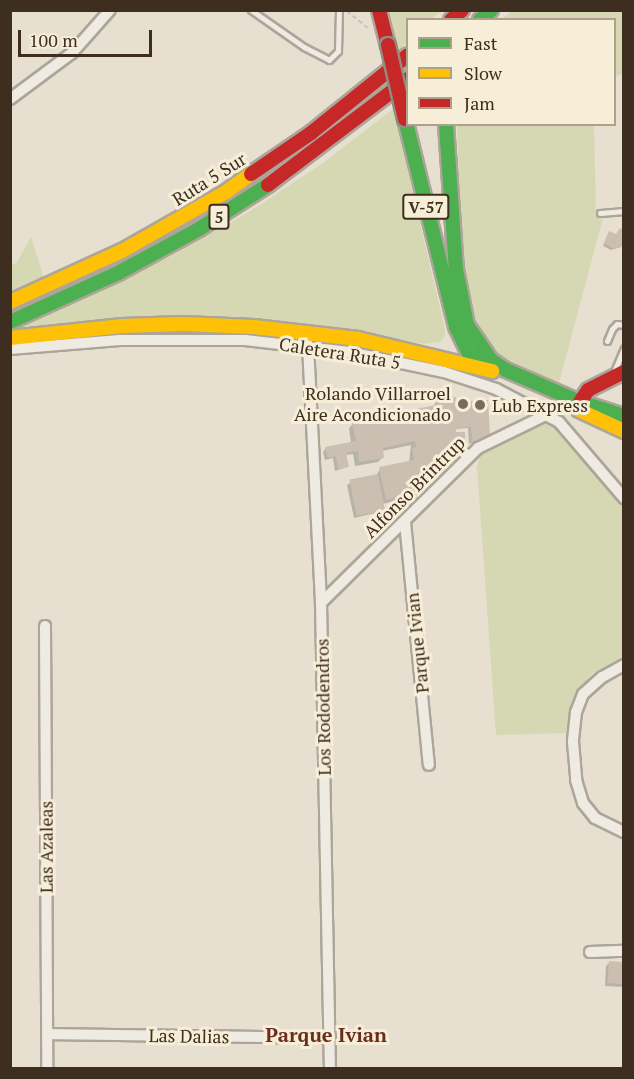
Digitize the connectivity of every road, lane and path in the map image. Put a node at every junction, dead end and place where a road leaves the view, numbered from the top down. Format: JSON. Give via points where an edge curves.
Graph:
{"nodes":[{"id":1,"x":110,"y":10,"type":"edge"},
{"id":2,"x":251,"y":10,"type":"edge"},
{"id":3,"x":339,"y":10,"type":"edge"},
{"id":4,"x":346,"y":10,"type":"edge"},
{"id":5,"x":379,"y":10,"type":"edge"},
{"id":6,"x":371,"y":31,"type":"dead end"},
{"id":7,"x":406,"y":57,"type":"edge"},
{"id":8,"x":406,"y":81,"type":"edge"},
{"id":9,"x":10,"y":99,"type":"edge"},
{"id":10,"x":406,"y":123,"type":"edge"},
{"id":11,"x":407,"y":126,"type":"edge"},
{"id":12,"x":447,"y":126,"type":"edge"},
{"id":13,"x":624,"y":211,"type":"edge"},
{"id":14,"x":600,"y":213,"type":"dead end"},
{"id":15,"x":447,"y":294,"type":"junction"},
{"id":16,"x":10,"y":302,"type":"edge"},
{"id":17,"x":10,"y":322,"type":"edge"},
{"id":18,"x":467,"y":324,"type":"junction"},
{"id":19,"x":624,"y":325,"type":"edge"},
{"id":20,"x":10,"y":338,"type":"edge"},
{"id":21,"x":607,"y":340,"type":"dead end"},
{"id":22,"x":308,"y":345,"type":"junction"},
{"id":23,"x":624,"y":348,"type":"edge"},
{"id":24,"x":10,"y":349,"type":"edge"},
{"id":25,"x":492,"y":371,"type":"junction"},
{"id":26,"x":618,"y":374,"type":"edge"},
{"id":27,"x":580,"y":402,"type":"junction"},
{"id":28,"x":546,"y":415,"type":"junction"},
{"id":29,"x":624,"y":416,"type":"edge"},
{"id":30,"x":624,"y":431,"type":"edge"},
{"id":31,"x":624,"y":498,"type":"edge"},
{"id":32,"x":405,"y":522,"type":"junction"},
{"id":33,"x":321,"y":603,"type":"junction"},
{"id":34,"x":45,"y":626,"type":"dead end"},
{"id":35,"x":624,"y":665,"type":"edge"},
{"id":36,"x":429,"y":765,"type":"dead end"},
{"id":37,"x":624,"y":832,"type":"edge"},
{"id":38,"x":624,"y":951,"type":"edge"},
{"id":39,"x":590,"y":952,"type":"dead end"},
{"id":40,"x":48,"y":1034,"type":"junction"},
{"id":41,"x":330,"y":1038,"type":"junction"},
{"id":42,"x":47,"y":1068,"type":"edge"},
{"id":43,"x":330,"y":1068,"type":"edge"}],
"edges":[{"from":1,"to":9,"type":"street","via":[[72,53]]},
{"from":2,"to":3,"type":"lane","via":[[329,60],[338,51]]},
{"from":4,"to":6,"type":"path"},
{"from":5,"to":10,"type":"main road","number":"V-57","bridge":true},
{"from":7,"to":16,"type":"main road","name":"Ruta 5 Sur","number":"5","via":[[311,133],[226,192],[122,251]]},
{"from":8,"to":17,"type":"main road","name":"Ruta 5 Sur","number":"5","via":[[324,146],[230,210],[118,273]]},
{"from":11,"to":15,"type":"main road","number":"V-57","bridge":true},
{"from":12,"to":18,"type":"main road","via":[[456,269]]},
{"from":13,"to":14,"type":"lane"},
{"from":15,"to":18,"type":"main road","number":"V-57"},
{"from":15,"to":25,"type":"main road","number":"V-57","via":[[469,354]]},
{"from":18,"to":27,"type":"main road","number":"V-57","via":[[491,360]]},
{"from":19,"to":21,"type":"lane","via":[[617,324]]},
{"from":20,"to":25,"type":"main road","via":[[122,326],[254,327],[358,339]]},
{"from":22,"to":24,"type":"street","name":"Caletera Ruta 5","via":[[160,339]]},
{"from":22,"to":28,"type":"street","name":"Caletera Ruta 5","via":[[476,381]]},
{"from":22,"to":33,"type":"street","name":"Los Rododendros"},
{"from":23,"to":26,"type":"lane"},
{"from":25,"to":30,"type":"main road","number":"V-57"},
{"from":26,"to":27,"type":"main road","via":[[588,390]]},
{"from":27,"to":29,"type":"main road","number":"V-57"},
{"from":28,"to":31,"type":"street","name":"Caletera Ruta 5","via":[[559,422],[582,446]]},
{"from":28,"to":32,"type":"street","name":"Alfonso Brintrup","via":[[478,448]]},
{"from":32,"to":33,"type":"street","name":"Alfonso Brintrup"},
{"from":32,"to":36,"type":"street","name":"Parque Ivian"},
{"from":33,"to":41,"type":"street","name":"Los Rododendros"},
{"from":34,"to":40,"type":"street","name":"Las Azaleas"},
{"from":35,"to":37,"type":"street","via":[[583,694],[576,711],[573,742],[576,780],[583,803],[595,818]]},
{"from":38,"to":39,"type":"street"},
{"from":40,"to":41,"type":"street","name":"Las Dalias"},
{"from":40,"to":42,"type":"street","name":"Las Azaleas"},
{"from":41,"to":43,"type":"street","name":"Los Rododendros"}]}
